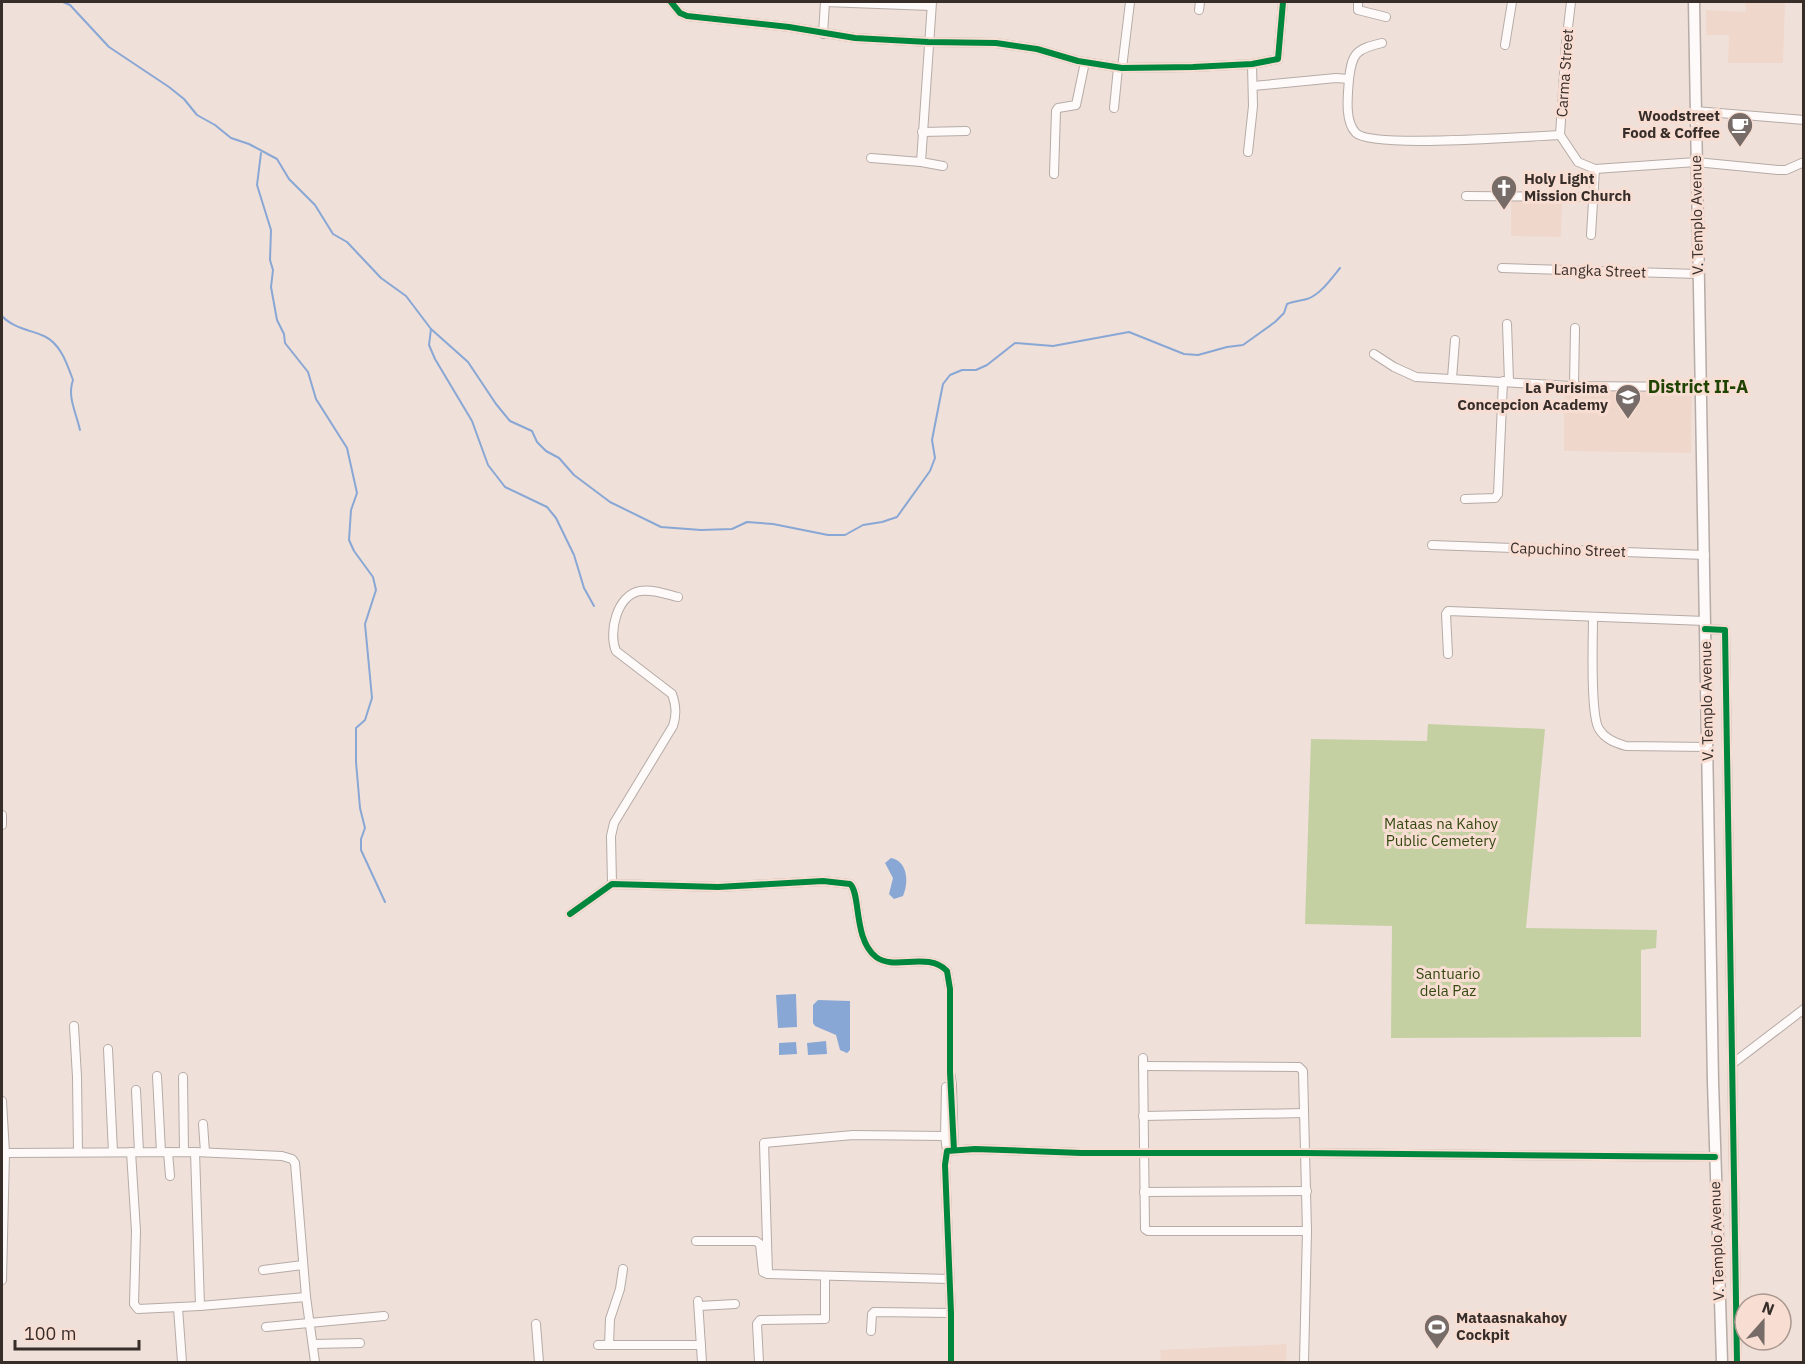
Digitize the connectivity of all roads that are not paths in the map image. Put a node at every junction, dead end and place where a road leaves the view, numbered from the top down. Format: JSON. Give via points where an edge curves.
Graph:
{"nodes":[{"id":1,"x":671,"y":2,"type":"edge"},
{"id":2,"x":825,"y":2,"type":"edge"},
{"id":3,"x":1130,"y":2,"type":"edge"},
{"id":4,"x":1283,"y":2,"type":"edge"},
{"id":5,"x":1358,"y":2,"type":"edge"},
{"id":6,"x":1512,"y":2,"type":"edge"},
{"id":7,"x":1571,"y":2,"type":"edge"},
{"id":8,"x":1695,"y":2,"type":"edge"},
{"id":9,"x":931,"y":4,"type":"edge"},
{"id":10,"x":1386,"y":17,"type":"dead end"},
{"id":11,"x":823,"y":34,"type":"junction"},
{"id":12,"x":928,"y":42,"type":"junction"},
{"id":13,"x":1382,"y":43,"type":"dead end"},
{"id":14,"x":1505,"y":45,"type":"dead end"},
{"id":15,"x":1085,"y":63,"type":"junction"},
{"id":16,"x":1252,"y":64,"type":"junction"},
{"id":17,"x":1120,"y":68,"type":"junction"},
{"id":18,"x":1349,"y":79,"type":"junction"},
{"id":19,"x":1253,"y":86,"type":"junction"},
{"id":20,"x":1114,"y":108,"type":"dead end"},
{"id":21,"x":1695,"y":111,"type":"junction"},
{"id":22,"x":1803,"y":120,"type":"edge"},
{"id":23,"x":966,"y":131,"type":"dead end"},
{"id":24,"x":922,"y":132,"type":"junction"},
{"id":25,"x":1560,"y":135,"type":"junction"},
{"id":26,"x":1248,"y":152,"type":"dead end"},
{"id":27,"x":871,"y":158,"type":"dead end"},
{"id":28,"x":921,"y":162,"type":"junction"},
{"id":29,"x":1696,"y":162,"type":"junction"},
{"id":30,"x":1803,"y":162,"type":"edge"},
{"id":31,"x":943,"y":166,"type":"dead end"},
{"id":32,"x":1595,"y":169,"type":"junction"},
{"id":33,"x":1054,"y":174,"type":"dead end"},
{"id":34,"x":1466,"y":196,"type":"dead end"},
{"id":35,"x":1593,"y":197,"type":"junction"},
{"id":36,"x":1591,"y":235,"type":"dead end"},
{"id":37,"x":1502,"y":268,"type":"dead end"},
{"id":38,"x":1698,"y":274,"type":"junction"},
{"id":39,"x":1507,"y":324,"type":"dead end"},
{"id":40,"x":1575,"y":328,"type":"dead end"},
{"id":41,"x":1455,"y":340,"type":"dead end"},
{"id":42,"x":1374,"y":354,"type":"dead end"},
{"id":43,"x":1452,"y":378,"type":"junction"},
{"id":44,"x":1506,"y":381,"type":"junction"},
{"id":45,"x":1574,"y":386,"type":"junction"},
{"id":46,"x":1701,"y":387,"type":"junction"},
{"id":47,"x":1465,"y":499,"type":"dead end"},
{"id":48,"x":1432,"y":545,"type":"dead end"},
{"id":49,"x":1705,"y":555,"type":"junction"},
{"id":50,"x":678,"y":597,"type":"dead end"},
{"id":51,"x":1593,"y":617,"type":"junction"},
{"id":52,"x":1705,"y":625,"type":"junction"},
{"id":53,"x":1448,"y":654,"type":"dead end"},
{"id":54,"x":1708,"y":747,"type":"junction"},
{"id":55,"x":2,"y":815,"type":"edge"},
{"id":56,"x":2,"y":825,"type":"edge"},
{"id":57,"x":612,"y":884,"type":"junction"},
{"id":58,"x":570,"y":914,"type":"dead end"},
{"id":59,"x":1803,"y":1009,"type":"edge"},
{"id":60,"x":74,"y":1026,"type":"dead end"},
{"id":61,"x":108,"y":1049,"type":"dead end"},
{"id":62,"x":1732,"y":1064,"type":"junction"},
{"id":63,"x":157,"y":1076,"type":"dead end"},
{"id":64,"x":183,"y":1077,"type":"dead end"},
{"id":65,"x":949,"y":1085,"type":"junction"},
{"id":66,"x":136,"y":1090,"type":"dead end"},
{"id":67,"x":2,"y":1101,"type":"edge"},
{"id":68,"x":1304,"y":1113,"type":"junction"},
{"id":69,"x":1143,"y":1116,"type":"junction"},
{"id":70,"x":203,"y":1124,"type":"dead end"},
{"id":71,"x":945,"y":1136,"type":"junction"},
{"id":72,"x":951,"y":1151,"type":"junction"},
{"id":73,"x":78,"y":1152,"type":"junction"},
{"id":74,"x":113,"y":1152,"type":"junction"},
{"id":75,"x":135,"y":1152,"type":"junction"},
{"id":76,"x":164,"y":1152,"type":"junction"},
{"id":77,"x":184,"y":1152,"type":"junction"},
{"id":78,"x":195,"y":1152,"type":"junction"},
{"id":79,"x":205,"y":1152,"type":"junction"},
{"id":80,"x":5,"y":1153,"type":"junction"},
{"id":81,"x":1305,"y":1153,"type":"junction"},
{"id":82,"x":1144,"y":1154,"type":"junction"},
{"id":83,"x":1715,"y":1157,"type":"junction"},
{"id":84,"x":170,"y":1176,"type":"dead end"},
{"id":85,"x":1306,"y":1191,"type":"junction"},
{"id":86,"x":1144,"y":1192,"type":"junction"},
{"id":87,"x":1307,"y":1231,"type":"junction"},
{"id":88,"x":696,"y":1242,"type":"dead end"},
{"id":89,"x":2,"y":1254,"type":"edge"},
{"id":90,"x":303,"y":1265,"type":"junction"},
{"id":91,"x":622,"y":1269,"type":"dead end"},
{"id":92,"x":263,"y":1270,"type":"dead end"},
{"id":93,"x":768,"y":1274,"type":"junction"},
{"id":94,"x":2,"y":1276,"type":"edge"},
{"id":95,"x":825,"y":1276,"type":"junction"},
{"id":96,"x":949,"y":1278,"type":"junction"},
{"id":97,"x":2,"y":1281,"type":"edge"},
{"id":98,"x":306,"y":1297,"type":"junction"},
{"id":99,"x":735,"y":1304,"type":"dead end"},
{"id":100,"x":200,"y":1306,"type":"junction"},
{"id":101,"x":178,"y":1308,"type":"junction"},
{"id":102,"x":951,"y":1313,"type":"junction"},
{"id":103,"x":384,"y":1316,"type":"dead end"},
{"id":104,"x":309,"y":1322,"type":"junction"},
{"id":105,"x":536,"y":1324,"type":"dead end"},
{"id":106,"x":266,"y":1327,"type":"dead end"},
{"id":107,"x":871,"y":1331,"type":"dead end"},
{"id":108,"x":360,"y":1343,"type":"dead end"},
{"id":109,"x":313,"y":1344,"type":"junction"},
{"id":110,"x":598,"y":1345,"type":"dead end"},
{"id":111,"x":609,"y":1345,"type":"junction"},
{"id":112,"x":701,"y":1345,"type":"junction"},
{"id":113,"x":182,"y":1362,"type":"edge"},
{"id":114,"x":315,"y":1362,"type":"edge"},
{"id":115,"x":539,"y":1362,"type":"edge"},
{"id":116,"x":702,"y":1362,"type":"edge"},
{"id":117,"x":759,"y":1362,"type":"edge"},
{"id":118,"x":951,"y":1362,"type":"edge"},
{"id":119,"x":1304,"y":1362,"type":"edge"},
{"id":120,"x":1722,"y":1362,"type":"edge"},
{"id":121,"x":1737,"y":1362,"type":"edge"}],
"edges":[{"from":1,"to":11,"type":"street","via":[[687,16]]},
{"from":2,"to":9,"type":"street"},
{"from":2,"to":11,"type":"street"},
{"from":3,"to":17,"type":"street"},
{"from":4,"to":16,"type":"street","via":[[1279,57]]},
{"from":5,"to":10,"type":"street","via":[[1358,10]]},
{"from":6,"to":14,"type":"street"},
{"from":7,"to":25,"type":"street","name":"Carma Street"},
{"from":8,"to":21,"type":"main road","name":"V. Templo Avenue"},
{"from":9,"to":12,"type":"street"},
{"from":11,"to":12,"type":"street"},
{"from":12,"to":15,"type":"street","via":[[996,43],[1037,49]]},
{"from":12,"to":24,"type":"street"},
{"from":13,"to":18,"type":"street","via":[[1354,54]]},
{"from":15,"to":17,"type":"street"},
{"from":15,"to":33,"type":"street","via":[[1076,105],[1056,111]]},
{"from":16,"to":17,"type":"street"},
{"from":16,"to":19,"type":"street"},
{"from":17,"to":20,"type":"street"},
{"from":18,"to":19,"type":"street"},
{"from":18,"to":25,"type":"street","via":[[1350,120],[1355,131],[1364,137],[1439,140]]},
{"from":19,"to":26,"type":"street"},
{"from":21,"to":22,"type":"street"},
{"from":21,"to":29,"type":"main road","name":"V. Templo Avenue"},
{"from":23,"to":24,"type":"street"},
{"from":24,"to":28,"type":"street"},
{"from":25,"to":32,"type":"street","name":"Carma Street","via":[[1578,162]]},
{"from":27,"to":28,"type":"street"},
{"from":28,"to":31,"type":"street"},
{"from":29,"to":30,"type":"street","via":[[1786,170]]},
{"from":29,"to":32,"type":"street"},
{"from":29,"to":38,"type":"main road","name":"V. Templo Avenue"},
{"from":32,"to":35,"type":"street"},
{"from":34,"to":35,"type":"street"},
{"from":35,"to":36,"type":"street"},
{"from":37,"to":38,"type":"street","name":"Langka Street"},
{"from":38,"to":46,"type":"main road","name":"V. Templo Avenue"},
{"from":39,"to":44,"type":"street"},
{"from":40,"to":45,"type":"street"},
{"from":41,"to":43,"type":"street"},
{"from":42,"to":43,"type":"street","via":[[1416,377]]},
{"from":43,"to":44,"type":"street"},
{"from":44,"to":45,"type":"street"},
{"from":44,"to":47,"type":"street","via":[[1498,494],[1495,498]]},
{"from":45,"to":46,"type":"street"},
{"from":46,"to":49,"type":"main road","name":"V. Templo Avenue"},
{"from":48,"to":49,"type":"street","name":"Capuchino Street"},
{"from":49,"to":52,"type":"main road","name":"V. Templo Avenue"},
{"from":50,"to":57,"type":"street","via":[[638,591],[625,599],[615,617],[612,642],[616,651],[672,694],[676,717],[614,823]]},
{"from":51,"to":52,"type":"street"},
{"from":51,"to":53,"type":"street","via":[[1448,611]]},
{"from":51,"to":54,"type":"street","via":[[1595,720],[1605,736],[1626,746]]},
{"from":52,"to":54,"type":"main road","name":"V. Templo Avenue"},
{"from":52,"to":62,"type":"street","via":[[1725,630]]},
{"from":54,"to":83,"type":"main road","name":"V. Templo Avenue"},
{"from":55,"to":56,"type":"street"},
{"from":57,"to":58,"type":"street"},
{"from":57,"to":65,"type":"street","via":[[850,884],[855,890],[863,939],[877,958],[935,962],[947,971]]},
{"from":59,"to":62,"type":"street"},
{"from":60,"to":73,"type":"street"},
{"from":61,"to":74,"type":"street"},
{"from":62,"to":121,"type":"street"},
{"from":63,"to":76,"type":"street"},
{"from":64,"to":77,"type":"street"},
{"from":65,"to":71,"type":"street"},
{"from":65,"to":72,"type":"street"},
{"from":66,"to":75,"type":"street"},
{"from":67,"to":80,"type":"street"},
{"from":68,"to":69,"type":"street"},
{"from":68,"to":69,"type":"street","via":[[1304,1079],[1299,1067],[1143,1062]]},
{"from":68,"to":81,"type":"street"},
{"from":69,"to":82,"type":"street"},
{"from":70,"to":79,"type":"street"},
{"from":71,"to":72,"type":"street"},
{"from":71,"to":93,"type":"street","via":[[853,1136],[764,1143]]},
{"from":72,"to":82,"type":"street"},
{"from":72,"to":96,"type":"street","via":[[945,1164]]},
{"from":73,"to":74,"type":"street"},
{"from":73,"to":80,"type":"street"},
{"from":74,"to":75,"type":"street"},
{"from":75,"to":76,"type":"street"},
{"from":75,"to":101,"type":"street","via":[[134,1304],[138,1309]]},
{"from":76,"to":77,"type":"street"},
{"from":76,"to":84,"type":"street"},
{"from":77,"to":78,"type":"street"},
{"from":78,"to":79,"type":"street"},
{"from":78,"to":100,"type":"street"},
{"from":79,"to":90,"type":"street","via":[[292,1159]]},
{"from":80,"to":89,"type":"street"},
{"from":81,"to":82,"type":"street"},
{"from":81,"to":83,"type":"street"},
{"from":81,"to":85,"type":"street"},
{"from":82,"to":86,"type":"street"},
{"from":83,"to":120,"type":"main road","name":"V. Templo Avenue"},
{"from":85,"to":86,"type":"street"},
{"from":85,"to":87,"type":"street"},
{"from":86,"to":87,"type":"street","via":[[1143,1226],[1148,1231]]},
{"from":87,"to":119,"type":"street"},
{"from":88,"to":93,"type":"street","via":[[756,1241],[760,1244],[762,1272]]},
{"from":89,"to":94,"type":"street"},
{"from":90,"to":92,"type":"street"},
{"from":90,"to":98,"type":"street"},
{"from":91,"to":111,"type":"street","via":[[610,1319]]},
{"from":93,"to":95,"type":"street"},
{"from":94,"to":97,"type":"street"},
{"from":95,"to":96,"type":"street"},
{"from":95,"to":117,"type":"street","via":[[825,1319],[760,1320]]},
{"from":96,"to":102,"type":"street"},
{"from":98,"to":100,"type":"street"},
{"from":98,"to":104,"type":"street"},
{"from":99,"to":112,"type":"street","via":[[699,1303]]},
{"from":100,"to":101,"type":"street"},
{"from":101,"to":113,"type":"street"},
{"from":102,"to":107,"type":"street","via":[[874,1312]]},
{"from":102,"to":118,"type":"street"},
{"from":103,"to":104,"type":"street"},
{"from":104,"to":106,"type":"street"},
{"from":104,"to":109,"type":"street"},
{"from":105,"to":115,"type":"street"},
{"from":108,"to":109,"type":"street"},
{"from":109,"to":114,"type":"street"},
{"from":110,"to":111,"type":"street"},
{"from":111,"to":112,"type":"street"},
{"from":112,"to":116,"type":"street"}]}
